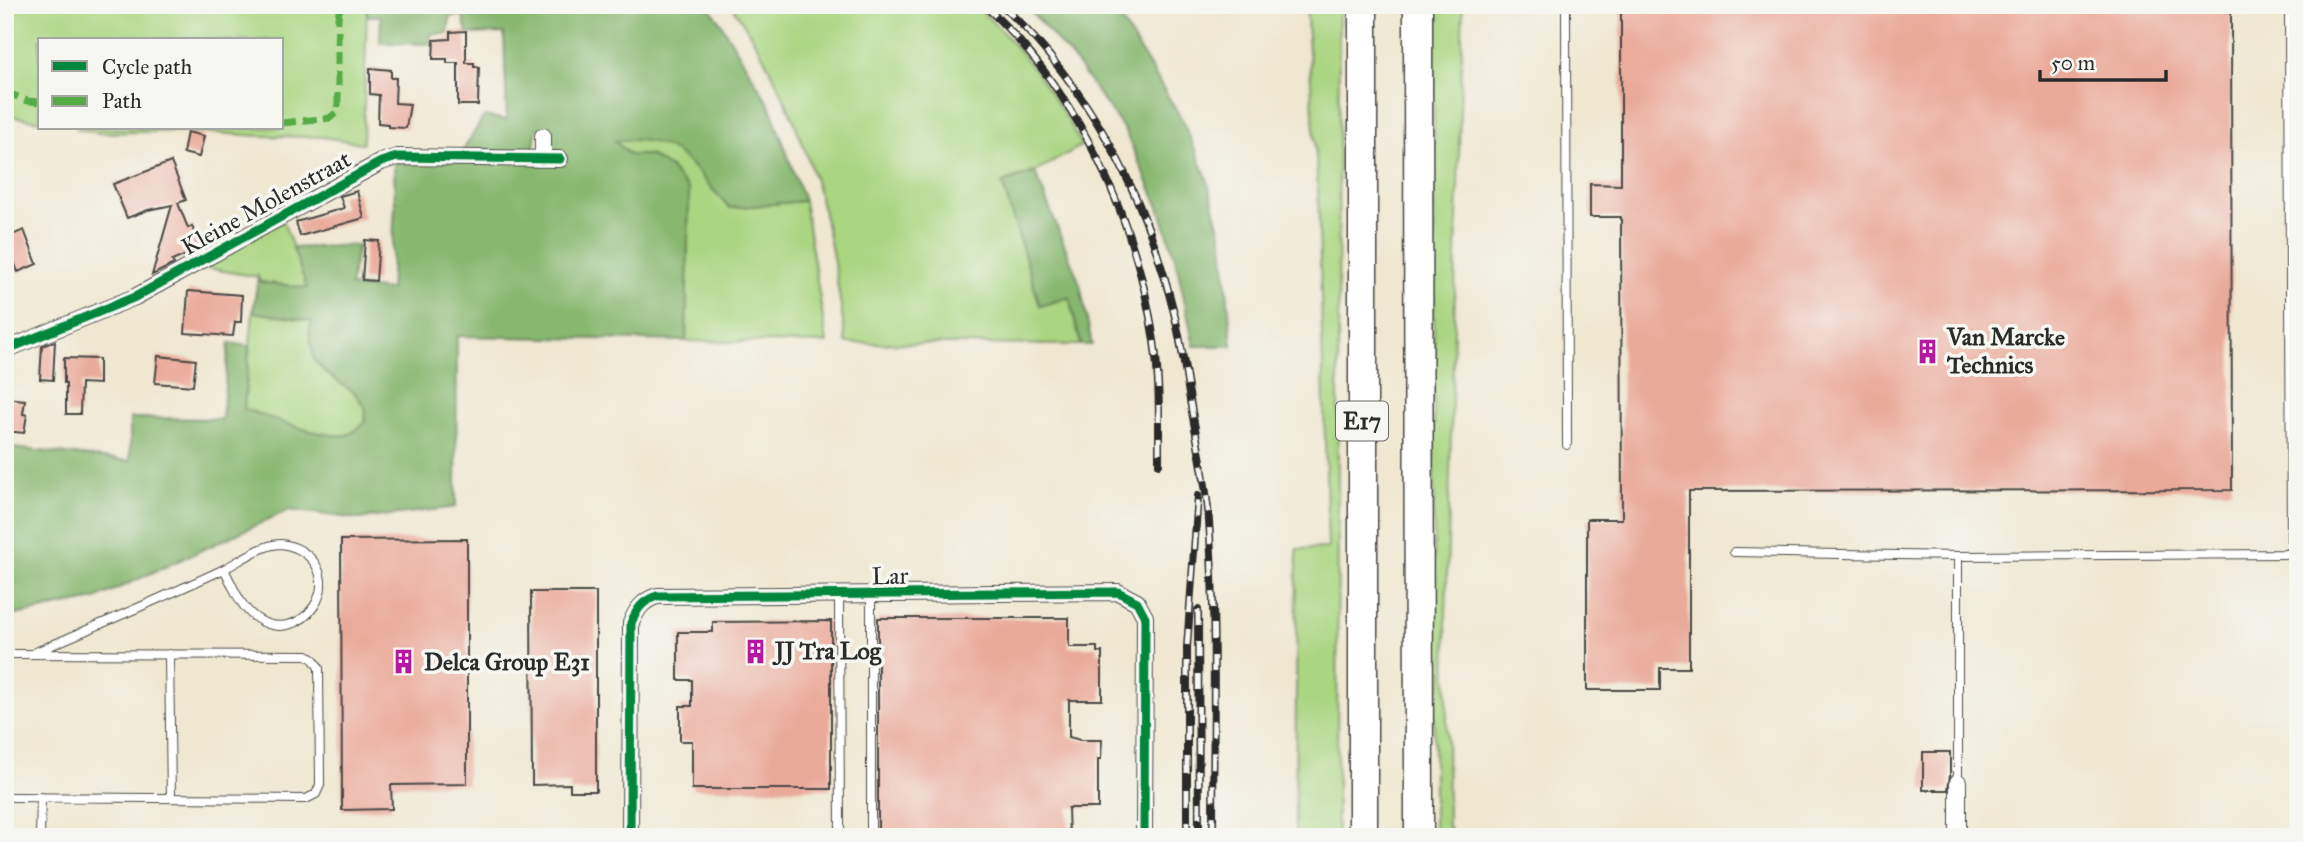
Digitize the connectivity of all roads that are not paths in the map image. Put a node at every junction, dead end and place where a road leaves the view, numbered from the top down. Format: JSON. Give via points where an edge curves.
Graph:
{"nodes":[{"id":1,"x":1363,"y":5,"type":"edge"},
{"id":2,"x":1418,"y":5,"type":"edge"},
{"id":3,"x":1566,"y":5,"type":"edge"},
{"id":4,"x":2289,"y":5,"type":"edge"},
{"id":5,"x":543,"y":136,"type":"dead end"},
{"id":6,"x":5,"y":350,"type":"edge"},
{"id":7,"x":1567,"y":445,"type":"dead end"},
{"id":8,"x":1734,"y":552,"type":"dead end"},
{"id":9,"x":1958,"y":556,"type":"junction"},
{"id":10,"x":224,"y":569,"type":"junction"},
{"id":11,"x":839,"y":596,"type":"junction"},
{"id":12,"x":871,"y":596,"type":"junction"},
{"id":13,"x":5,"y":654,"type":"edge"},
{"id":14,"x":31,"y":654,"type":"junction"},
{"id":15,"x":169,"y":654,"type":"junction"},
{"id":16,"x":1958,"y":782,"type":"joint"},
{"id":17,"x":5,"y":797,"type":"edge"},
{"id":18,"x":41,"y":797,"type":"junction"},
{"id":19,"x":171,"y":798,"type":"junction"},
{"id":20,"x":40,"y":837,"type":"edge"},
{"id":21,"x":630,"y":837,"type":"edge"},
{"id":22,"x":840,"y":837,"type":"edge"},
{"id":23,"x":871,"y":837,"type":"edge"},
{"id":24,"x":1143,"y":837,"type":"edge"},
{"id":25,"x":1363,"y":837,"type":"edge"},
{"id":26,"x":1419,"y":837,"type":"edge"},
{"id":27,"x":1958,"y":837,"type":"edge"}],
"edges":[{"from":1,"to":25,"type":"highway","number":"E17"},
{"from":2,"to":26,"type":"highway","number":"E17"},
{"from":3,"to":7,"type":"lane"},
{"from":4,"to":9,"type":"lane","via":[[2291,554]]},
{"from":5,"to":6,"type":"street","name":"Kleine Molenstraat","via":[[551,159],[397,157],[381,162],[135,297]]},
{"from":8,"to":9,"type":"lane"},
{"from":9,"to":16,"type":"lane"},
{"from":10,"to":10,"type":"lane","via":[[244,606],[271,625],[298,621],[321,595],[314,561],[299,549],[280,544]]},
{"from":10,"to":14,"type":"lane"},
{"from":11,"to":12,"type":"street","name":"Lar"},
{"from":11,"to":21,"type":"street","name":"Lar","via":[[657,596],[638,609],[631,623]]},
{"from":11,"to":22,"type":"lane"},
{"from":12,"to":23,"type":"lane"},
{"from":12,"to":24,"type":"street","name":"Lar","via":[[1118,592],[1137,602],[1145,617]]},
{"from":13,"to":14,"type":"lane"},
{"from":14,"to":15,"type":"lane"},
{"from":15,"to":19,"type":"lane"},
{"from":15,"to":19,"type":"lane","via":[[307,655],[319,668],[320,707],[320,785],[316,794],[306,799]]},
{"from":16,"to":27,"type":"street"},
{"from":17,"to":18,"type":"lane"},
{"from":18,"to":19,"type":"lane"},
{"from":18,"to":20,"type":"lane"}]}
